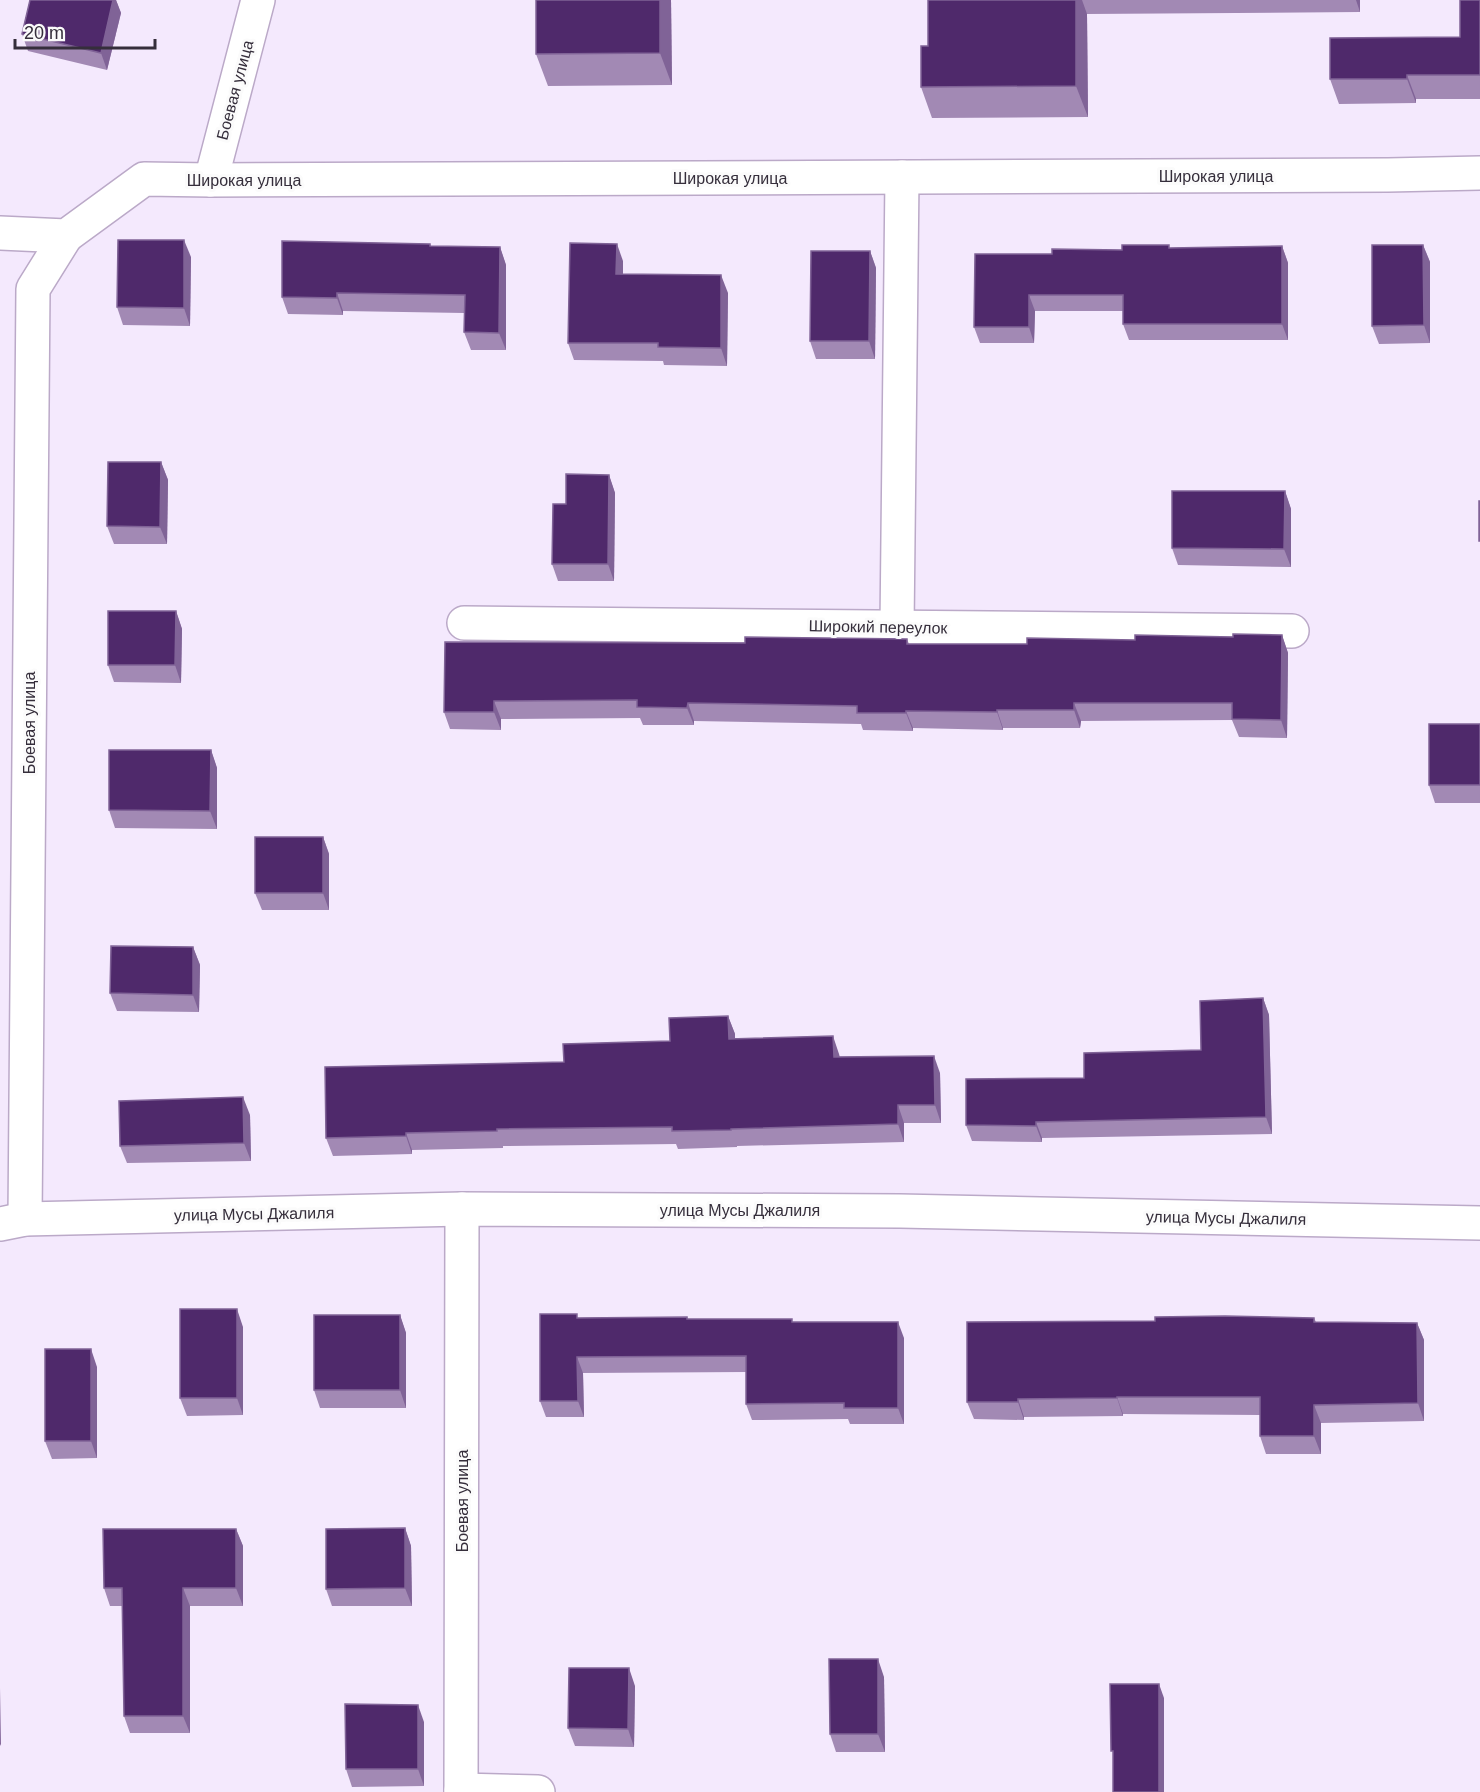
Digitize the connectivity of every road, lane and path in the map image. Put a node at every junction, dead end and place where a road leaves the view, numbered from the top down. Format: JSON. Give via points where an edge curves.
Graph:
{"nodes":[{"id":1,"x":258,"y":0,"type":"edge"},
{"id":2,"x":1480,"y":173,"type":"edge"},
{"id":3,"x":902,"y":177,"type":"junction"},
{"id":4,"x":211,"y":180,"type":"junction"},
{"id":5,"x":0,"y":233,"type":"edge"},
{"id":6,"x":66,"y":237,"type":"junction"},
{"id":7,"x":464,"y":623,"type":"dead end"},
{"id":8,"x":897,"y":627,"type":"junction"},
{"id":9,"x":1292,"y":631,"type":"dead end"},
{"id":10,"x":462,"y":1209,"type":"junction"},
{"id":11,"x":13,"y":1221,"type":"edge"},
{"id":12,"x":1480,"y":1223,"type":"edge"},
{"id":13,"x":461,"y":1791,"type":"edge"},
{"id":14,"x":538,"y":1792,"type":"edge"}],
"edges":[{"from":1,"to":4,"type":"street","name":"Боевая улица"},
{"from":2,"to":3,"type":"street","name":"Широкая улица"},
{"from":3,"to":4,"type":"street","name":"Широкая улица"},
{"from":3,"to":8,"type":"street"},
{"from":4,"to":6,"type":"street","name":"Широкая улица","via":[[144,179]]},
{"from":5,"to":6,"type":"street"},
{"from":6,"to":11,"type":"street","name":"Боевая улица","via":[[33,289]]},
{"from":7,"to":8,"type":"street","name":"Широкий переулок"},
{"from":8,"to":9,"type":"street","name":"Широкий переулок"},
{"from":10,"to":11,"type":"street","name":"улица Мусы Джалиля"},
{"from":10,"to":12,"type":"street","name":"улица Мусы Джалиля","via":[[900,1211]]},
{"from":10,"to":13,"type":"street","name":"Боевая улица"},
{"from":13,"to":14,"type":"street"}]}
